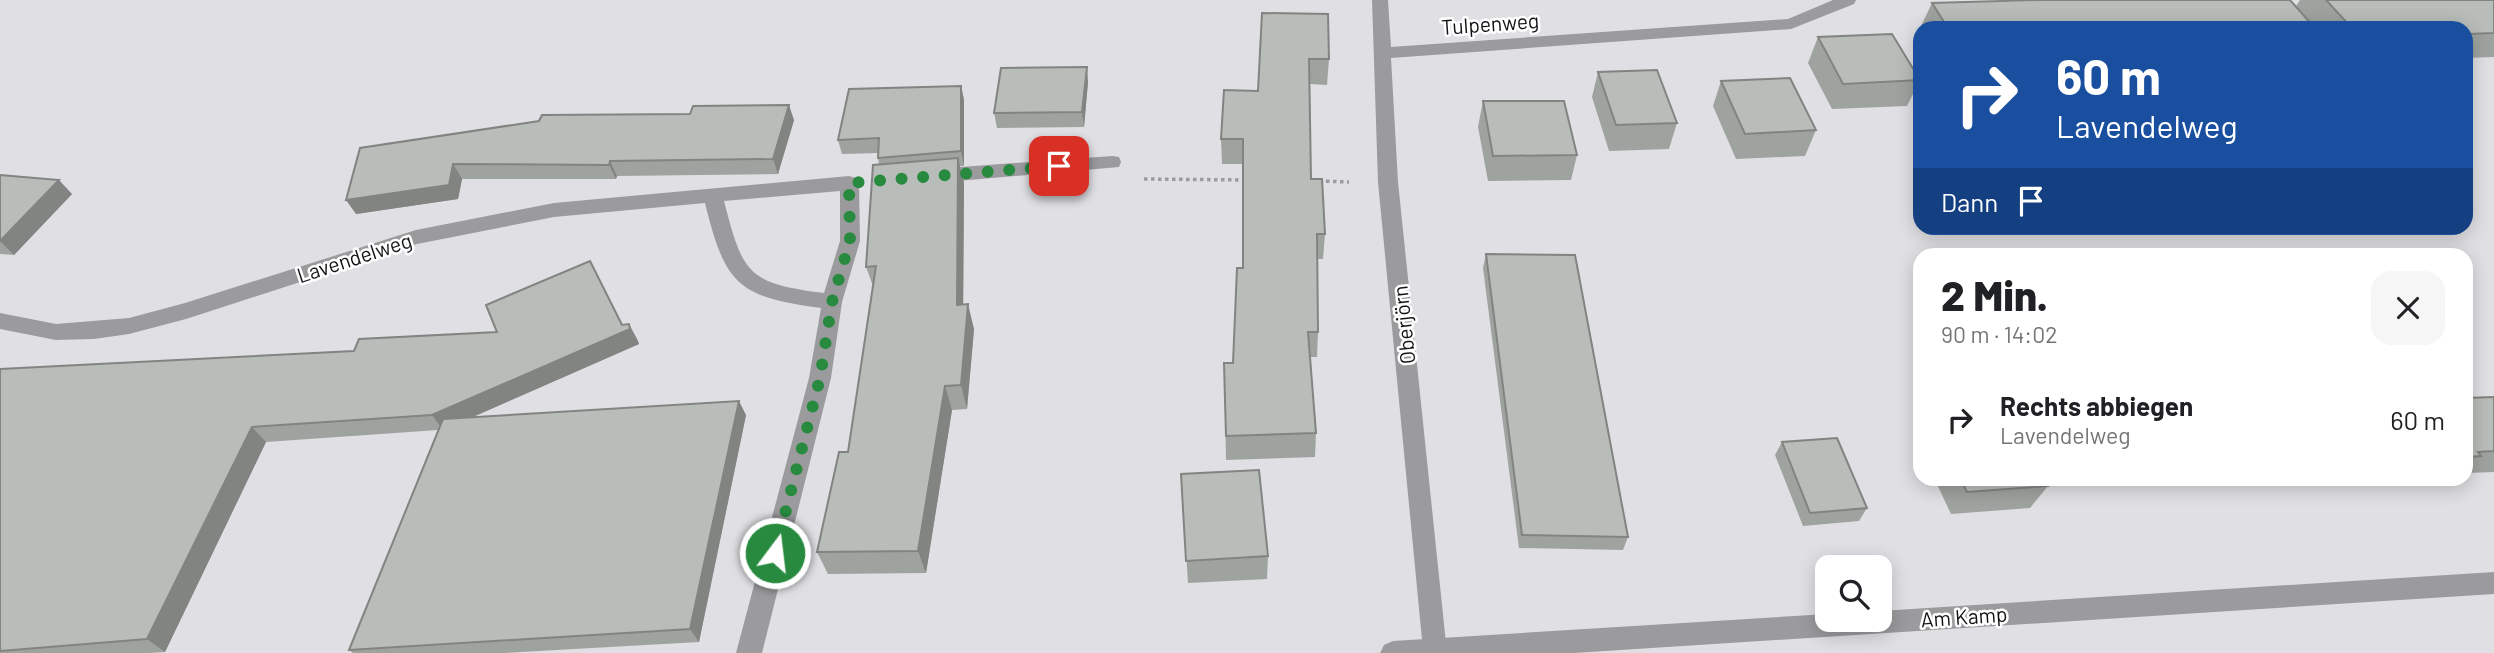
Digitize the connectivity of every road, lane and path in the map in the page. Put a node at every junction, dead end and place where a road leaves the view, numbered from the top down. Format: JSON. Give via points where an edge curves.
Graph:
{"nodes":[{"id":1,"x":1380,"y":0,"type":"edge"},
{"id":2,"x":1847,"y":0,"type":"edge"},
{"id":3,"x":1381,"y":53,"type":"junction"},
{"id":4,"x":1112,"y":162,"type":"joint"},
{"id":5,"x":918,"y":177,"type":"edge"},
{"id":6,"x":1251,"y":180,"type":"edge"},
{"id":7,"x":1306,"y":181,"type":"edge"},
{"id":8,"x":1388,"y":182,"type":"junction"},
{"id":9,"x":713,"y":195,"type":"junction"},
{"id":10,"x":832,"y":302,"type":"junction"},
{"id":11,"x":0,"y":321,"type":"edge"},
{"id":12,"x":2494,"y":583,"type":"edge"},
{"id":13,"x":1436,"y":650,"type":"junction"},
{"id":14,"x":749,"y":653,"type":"edge"},
{"id":15,"x":1393,"y":653,"type":"edge"}],
"edges":[{"from":1,"to":3,"type":"street","name":"Oberjörn"},
{"from":2,"to":3,"type":"street","name":"Tulpenweg","via":[[1791,24]]},
{"from":3,"to":8,"type":"street","name":"Oberjörn"},
{"from":4,"to":5,"type":"street"},
{"from":4,"to":6,"type":"path","via":[[1122,162],[1127,179]]},
{"from":7,"to":8,"type":"path"},
{"from":8,"to":13,"type":"street","name":"Oberjörn"},
{"from":9,"to":10,"type":"street","via":[[724,240],[741,275],[784,295]]},
{"from":9,"to":10,"type":"street","name":"Lavendelweg","via":[[855,182],[850,241]]},
{"from":9,"to":11,"type":"street","name":"Lavendelweg","via":[[554,210],[415,237],[129,326],[56,332]]},
{"from":10,"to":14,"type":"street","name":"Lavendelweg","via":[[820,378]]},
{"from":12,"to":13,"type":"street","name":"Am Kamp"},
{"from":13,"to":15,"type":"street","name":"Am Kamp"}]}
